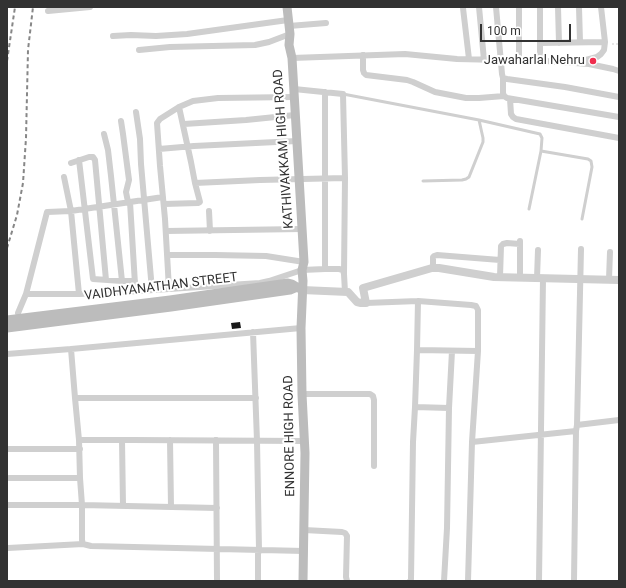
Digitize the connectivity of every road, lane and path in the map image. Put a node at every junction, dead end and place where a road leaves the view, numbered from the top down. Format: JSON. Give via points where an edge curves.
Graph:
{"nodes":[{"id":1,"x":90,"y":7,"type":"edge"},
{"id":2,"x":286,"y":7,"type":"edge"},
{"id":3,"x":479,"y":7,"type":"edge"},
{"id":4,"x":496,"y":7,"type":"edge"},
{"id":5,"x":519,"y":7,"type":"edge"},
{"id":6,"x":540,"y":7,"type":"edge"},
{"id":7,"x":558,"y":7,"type":"edge"},
{"id":8,"x":579,"y":7,"type":"edge"},
{"id":9,"x":601,"y":7,"type":"edge"},
{"id":10,"x":463,"y":8,"type":"dead end"},
{"id":11,"x":48,"y":11,"type":"dead end"},
{"id":12,"x":326,"y":23,"type":"dead end"},
{"id":13,"x":289,"y":27,"type":"junction"},
{"id":14,"x":113,"y":36,"type":"dead end"},
{"id":15,"x":559,"y":42,"type":"junction"},
{"id":16,"x":580,"y":42,"type":"junction"},
{"id":17,"x":604,"y":42,"type":"junction"},
{"id":18,"x":540,"y":43,"type":"junction"},
{"id":19,"x":139,"y":50,"type":"dead end"},
{"id":20,"x":363,"y":56,"type":"junction"},
{"id":21,"x":292,"y":58,"type":"junction"},
{"id":22,"x":469,"y":59,"type":"junction"},
{"id":23,"x":484,"y":60,"type":"junction"},
{"id":24,"x":501,"y":60,"type":"junction"},
{"id":25,"x":519,"y":60,"type":"junction"},
{"id":26,"x":540,"y":61,"type":"junction"},
{"id":27,"x":576,"y":63,"type":"junction"},
{"id":28,"x":619,"y":71,"type":"edge"},
{"id":29,"x":503,"y":78,"type":"junction"},
{"id":30,"x":325,"y":92,"type":"junction"},
{"id":31,"x":294,"y":93,"type":"junction"},
{"id":32,"x":343,"y":94,"type":"junction"},
{"id":33,"x":507,"y":98,"type":"junction"},
{"id":34,"x":619,"y":98,"type":"edge"},
{"id":35,"x":179,"y":107,"type":"junction"},
{"id":36,"x":136,"y":112,"type":"dead end"},
{"id":37,"x":295,"y":115,"type":"junction"},
{"id":38,"x":619,"y":117,"type":"edge"},
{"id":39,"x":479,"y":120,"type":"junction"},
{"id":40,"x":121,"y":121,"type":"dead end"},
{"id":41,"x":184,"y":124,"type":"junction"},
{"id":42,"x":104,"y":134,"type":"dead end"},
{"id":43,"x":619,"y":138,"type":"edge"},
{"id":44,"x":297,"y":141,"type":"junction"},
{"id":45,"x":188,"y":147,"type":"junction"},
{"id":46,"x":159,"y":149,"type":"junction"},
{"id":47,"x":541,"y":151,"type":"junction"},
{"id":48,"x":79,"y":160,"type":"junction"},
{"id":49,"x":70,"y":163,"type":"dead end"},
{"id":50,"x":64,"y":177,"type":"dead end"},
{"id":51,"x":324,"y":178,"type":"junction"},
{"id":52,"x":345,"y":178,"type":"junction"},
{"id":53,"x":299,"y":179,"type":"junction"},
{"id":54,"x":423,"y":181,"type":"dead end"},
{"id":55,"x":195,"y":183,"type":"junction"},
{"id":56,"x":163,"y":197,"type":"junction"},
{"id":57,"x":144,"y":200,"type":"junction"},
{"id":58,"x":129,"y":202,"type":"junction"},
{"id":59,"x":115,"y":204,"type":"junction"},
{"id":60,"x":164,"y":204,"type":"junction"},
{"id":61,"x":100,"y":206,"type":"junction"},
{"id":62,"x":84,"y":209,"type":"junction"},
{"id":63,"x":529,"y":209,"type":"dead end"},
{"id":64,"x":71,"y":211,"type":"junction"},
{"id":65,"x":209,"y":211,"type":"dead end"},
{"id":66,"x":582,"y":219,"type":"dead end"},
{"id":67,"x":302,"y":229,"type":"junction"},
{"id":68,"x":166,"y":231,"type":"junction"},
{"id":69,"x":210,"y":231,"type":"junction"},
{"id":70,"x":581,"y":248,"type":"dead end"},
{"id":71,"x":538,"y":250,"type":"dead end"},
{"id":72,"x":610,"y":252,"type":"dead end"},
{"id":73,"x":168,"y":255,"type":"junction"},
{"id":74,"x":500,"y":260,"type":"junction"},
{"id":75,"x":303,"y":266,"type":"junction"},
{"id":76,"x":432,"y":268,"type":"junction"},
{"id":77,"x":325,"y":269,"type":"junction"},
{"id":78,"x":344,"y":274,"type":"junction"},
{"id":79,"x":500,"y":277,"type":"junction"},
{"id":80,"x":520,"y":278,"type":"junction"},
{"id":81,"x":540,"y":278,"type":"junction"},
{"id":82,"x":581,"y":279,"type":"junction"},
{"id":83,"x":609,"y":279,"type":"junction"},
{"id":84,"x":106,"y":280,"type":"junction"},
{"id":85,"x":619,"y":280,"type":"edge"},
{"id":86,"x":122,"y":281,"type":"junction"},
{"id":87,"x":135,"y":281,"type":"junction"},
{"id":88,"x":170,"y":289,"type":"junction"},
{"id":89,"x":300,"y":289,"type":"junction"},
{"id":90,"x":152,"y":290,"type":"junction"},
{"id":91,"x":136,"y":291,"type":"junction"},
{"id":92,"x":345,"y":292,"type":"junction"},
{"id":93,"x":26,"y":294,"type":"junction"},
{"id":94,"x":79,"y":294,"type":"junction"},
{"id":95,"x":418,"y":301,"type":"junction"},
{"id":96,"x":366,"y":303,"type":"junction"},
{"id":97,"x":18,"y":313,"type":"dead end"},
{"id":98,"x":7,"y":320,"type":"edge"},
{"id":99,"x":28,"y":321,"type":"junction"},
{"id":100,"x":7,"y":328,"type":"edge"},
{"id":101,"x":301,"y":328,"type":"junction"},
{"id":102,"x":253,"y":332,"type":"junction"},
{"id":103,"x":71,"y":349,"type":"junction"},
{"id":104,"x":417,"y":350,"type":"junction"},
{"id":105,"x":452,"y":351,"type":"junction"},
{"id":106,"x":478,"y":351,"type":"junction"},
{"id":107,"x":7,"y":354,"type":"edge"},
{"id":108,"x":302,"y":394,"type":"junction"},
{"id":109,"x":75,"y":398,"type":"junction"},
{"id":110,"x":256,"y":398,"type":"junction"},
{"id":111,"x":415,"y":407,"type":"junction"},
{"id":112,"x":449,"y":408,"type":"junction"},
{"id":113,"x":619,"y":420,"type":"edge"},
{"id":114,"x":576,"y":428,"type":"junction"},
{"id":115,"x":542,"y":435,"type":"junction"},
{"id":116,"x":79,"y":440,"type":"junction"},
{"id":117,"x":122,"y":440,"type":"junction"},
{"id":118,"x":170,"y":440,"type":"junction"},
{"id":119,"x":216,"y":440,"type":"junction"},
{"id":120,"x":258,"y":441,"type":"junction"},
{"id":121,"x":305,"y":442,"type":"junction"},
{"id":122,"x":472,"y":442,"type":"junction"},
{"id":123,"x":7,"y":449,"type":"edge"},
{"id":124,"x":80,"y":449,"type":"junction"},
{"id":125,"x":374,"y":466,"type":"dead end"},
{"id":126,"x":9,"y":478,"type":"dead end"},
{"id":127,"x":80,"y":478,"type":"junction"},
{"id":128,"x":7,"y":505,"type":"edge"},
{"id":129,"x":82,"y":505,"type":"junction"},
{"id":130,"x":123,"y":506,"type":"junction"},
{"id":131,"x":171,"y":507,"type":"junction"},
{"id":132,"x":217,"y":508,"type":"junction"},
{"id":133,"x":304,"y":530,"type":"junction"},
{"id":134,"x":83,"y":544,"type":"junction"},
{"id":135,"x":8,"y":548,"type":"dead end"},
{"id":136,"x":217,"y":549,"type":"junction"},
{"id":137,"x":259,"y":550,"type":"junction"},
{"id":138,"x":304,"y":551,"type":"junction"},
{"id":139,"x":217,"y":581,"type":"edge"},
{"id":140,"x":258,"y":581,"type":"edge"},
{"id":141,"x":303,"y":581,"type":"edge"},
{"id":142,"x":347,"y":581,"type":"edge"},
{"id":143,"x":410,"y":581,"type":"edge"},
{"id":144,"x":444,"y":581,"type":"edge"},
{"id":145,"x":468,"y":581,"type":"edge"},
{"id":146,"x":540,"y":581,"type":"edge"},
{"id":147,"x":574,"y":581,"type":"edge"}],
"edges":[{"from":1,"to":11,"type":"street"},
{"from":2,"to":13,"type":"main road","name":"KATHIVAKKAM HIGH ROAD"},
{"from":3,"to":23,"type":"street"},
{"from":4,"to":24,"type":"street"},
{"from":5,"to":25,"type":"street"},
{"from":6,"to":18,"type":"street"},
{"from":7,"to":15,"type":"street"},
{"from":8,"to":16,"type":"street"},
{"from":9,"to":17,"type":"street"},
{"from":10,"to":22,"type":"street"},
{"from":12,"to":13,"type":"street"},
{"from":13,"to":14,"type":"street","via":[[156,36]]},
{"from":13,"to":19,"type":"street","via":[[270,42],[255,45]]},
{"from":13,"to":21,"type":"main road","name":"KATHIVAKKAM HIGH ROAD"},
{"from":15,"to":16,"type":"street"},
{"from":15,"to":18,"type":"street"},
{"from":16,"to":17,"type":"street"},
{"from":17,"to":27,"type":"street","via":[[604,50],[597,57]]},
{"from":18,"to":26,"type":"street"},
{"from":20,"to":21,"type":"street"},
{"from":20,"to":22,"type":"street","via":[[405,54]]},
{"from":20,"to":33,"type":"street","via":[[363,70],[366,75],[407,80],[435,92],[472,99]]},
{"from":21,"to":31,"type":"main road","name":"KATHIVAKKAM HIGH ROAD"},
{"from":22,"to":23,"type":"street"},
{"from":23,"to":24,"type":"street"},
{"from":24,"to":25,"type":"street"},
{"from":24,"to":29,"type":"street"},
{"from":25,"to":26,"type":"street"},
{"from":26,"to":27,"type":"street"},
{"from":27,"to":28,"type":"street"},
{"from":29,"to":33,"type":"street","via":[[503,93]]},
{"from":29,"to":34,"type":"street"},
{"from":30,"to":31,"type":"street"},
{"from":30,"to":32,"type":"street"},
{"from":30,"to":51,"type":"street"},
{"from":31,"to":35,"type":"street","via":[[193,101]]},
{"from":31,"to":37,"type":"main road","name":"KATHIVAKKAM HIGH ROAD"},
{"from":32,"to":39,"type":"lane"},
{"from":32,"to":52,"type":"street"},
{"from":33,"to":38,"type":"street"},
{"from":33,"to":43,"type":"street","via":[[511,114],[516,119]]},
{"from":35,"to":41,"type":"street"},
{"from":35,"to":46,"type":"street","via":[[157,123]]},
{"from":36,"to":57,"type":"street"},
{"from":37,"to":41,"type":"street"},
{"from":37,"to":44,"type":"main road","name":"KATHIVAKKAM HIGH ROAD"},
{"from":39,"to":47,"type":"lane","via":[[540,134]]},
{"from":39,"to":54,"type":"lane","via":[[483,142],[469,177],[462,180]]},
{"from":40,"to":58,"type":"street","via":[[129,180],[126,192]]},
{"from":41,"to":45,"type":"street"},
{"from":42,"to":59,"type":"street"},
{"from":44,"to":45,"type":"street"},
{"from":44,"to":53,"type":"main road","name":"KATHIVAKKAM HIGH ROAD"},
{"from":45,"to":46,"type":"street"},
{"from":45,"to":55,"type":"street"},
{"from":46,"to":56,"type":"street"},
{"from":47,"to":63,"type":"lane"},
{"from":47,"to":66,"type":"lane","via":[[590,161],[592,166]]},
{"from":48,"to":49,"type":"street"},
{"from":48,"to":61,"type":"street","via":[[93,157]]},
{"from":48,"to":62,"type":"street"},
{"from":50,"to":64,"type":"street"},
{"from":51,"to":52,"type":"street"},
{"from":51,"to":53,"type":"street"},
{"from":51,"to":77,"type":"street"},
{"from":52,"to":78,"type":"street"},
{"from":53,"to":55,"type":"street"},
{"from":53,"to":67,"type":"main road","name":"KATHIVAKKAM HIGH ROAD"},
{"from":55,"to":60,"type":"street","via":[[200,202]]},
{"from":56,"to":57,"type":"street"},
{"from":56,"to":60,"type":"street"},
{"from":57,"to":58,"type":"street"},
{"from":57,"to":90,"type":"street"},
{"from":58,"to":59,"type":"street"},
{"from":58,"to":87,"type":"street"},
{"from":59,"to":61,"type":"street"},
{"from":59,"to":86,"type":"street"},
{"from":60,"to":68,"type":"street"},
{"from":61,"to":62,"type":"street"},
{"from":61,"to":84,"type":"street"},
{"from":62,"to":64,"type":"street"},
{"from":62,"to":84,"type":"street","via":[[93,279]]},
{"from":64,"to":93,"type":"street","via":[[47,212]]},
{"from":64,"to":94,"type":"street"},
{"from":65,"to":69,"type":"street"},
{"from":67,"to":69,"type":"street"},
{"from":67,"to":75,"type":"main road","name":"KATHIVAKKAM HIGH ROAD"},
{"from":68,"to":69,"type":"street"},
{"from":68,"to":73,"type":"street"},
{"from":70,"to":82,"type":"street"},
{"from":71,"to":81,"type":"street"},
{"from":72,"to":83,"type":"street"},
{"from":73,"to":75,"type":"street","via":[[266,256]]},
{"from":73,"to":88,"type":"street"},
{"from":74,"to":76,"type":"street","via":[[437,255],[433,257]]},
{"from":74,"to":79,"type":"street"},
{"from":74,"to":80,"type":"street","via":[[503,244],[520,242]]},
{"from":75,"to":77,"type":"street"},
{"from":75,"to":88,"type":"street","via":[[260,283]]},
{"from":75,"to":89,"type":"main road","name":"KATHIVAKKAM HIGH ROAD"},
{"from":76,"to":79,"type":"street"},
{"from":76,"to":96,"type":"street","via":[[363,288]]},
{"from":77,"to":78,"type":"street","via":[[343,270]]},
{"from":78,"to":92,"type":"street"},
{"from":79,"to":80,"type":"street"},
{"from":80,"to":81,"type":"street"},
{"from":81,"to":82,"type":"street"},
{"from":81,"to":115,"type":"street"},
{"from":82,"to":83,"type":"street"},
{"from":82,"to":114,"type":"street"},
{"from":83,"to":85,"type":"street"},
{"from":84,"to":86,"type":"street"},
{"from":86,"to":87,"type":"street"},
{"from":87,"to":91,"type":"street"},
{"from":88,"to":90,"type":"street"},
{"from":89,"to":92,"type":"street"},
{"from":89,"to":99,"type":"main road","name":"VAIDHYANATHAN STREET","via":[[288,283]]},
{"from":89,"to":101,"type":"main road","name":"ENNORE HIGH ROAD"},
{"from":90,"to":91,"type":"street"},
{"from":91,"to":94,"type":"street"},
{"from":92,"to":96,"type":"street","via":[[357,302]]},
{"from":93,"to":94,"type":"street"},
{"from":93,"to":97,"type":"street"},
{"from":95,"to":96,"type":"street"},
{"from":95,"to":104,"type":"street"},
{"from":95,"to":106,"type":"street","via":[[476,306]]},
{"from":98,"to":99,"type":"main road"},
{"from":99,"to":100,"type":"main road"},
{"from":101,"to":102,"type":"street"},
{"from":101,"to":108,"type":"main road","name":"ENNORE HIGH ROAD"},
{"from":102,"to":103,"type":"street"},
{"from":102,"to":110,"type":"street"},
{"from":103,"to":107,"type":"street"},
{"from":103,"to":109,"type":"street"},
{"from":104,"to":105,"type":"street"},
{"from":104,"to":111,"type":"street"},
{"from":105,"to":106,"type":"street"},
{"from":105,"to":112,"type":"street"},
{"from":106,"to":122,"type":"street"},
{"from":108,"to":121,"type":"main road","name":"ENNORE HIGH ROAD"},
{"from":108,"to":125,"type":"street","via":[[373,396]]},
{"from":109,"to":110,"type":"street"},
{"from":109,"to":116,"type":"street"},
{"from":110,"to":120,"type":"street"},
{"from":111,"to":112,"type":"street"},
{"from":111,"to":143,"type":"street"},
{"from":112,"to":144,"type":"street"},
{"from":113,"to":114,"type":"street"},
{"from":114,"to":115,"type":"street"},
{"from":114,"to":147,"type":"street"},
{"from":115,"to":122,"type":"street"},
{"from":115,"to":146,"type":"street"},
{"from":116,"to":117,"type":"street"},
{"from":116,"to":124,"type":"street"},
{"from":117,"to":118,"type":"street"},
{"from":117,"to":130,"type":"street"},
{"from":118,"to":119,"type":"street"},
{"from":118,"to":131,"type":"street"},
{"from":119,"to":120,"type":"street"},
{"from":119,"to":132,"type":"street"},
{"from":120,"to":121,"type":"street"},
{"from":120,"to":137,"type":"street"},
{"from":121,"to":133,"type":"main road","name":"ENNORE HIGH ROAD"},
{"from":122,"to":145,"type":"street"},
{"from":123,"to":124,"type":"street"},
{"from":124,"to":127,"type":"street"},
{"from":126,"to":127,"type":"street"},
{"from":127,"to":129,"type":"street"},
{"from":128,"to":129,"type":"street"},
{"from":129,"to":130,"type":"street"},
{"from":129,"to":134,"type":"street"},
{"from":130,"to":131,"type":"street"},
{"from":131,"to":132,"type":"street"},
{"from":132,"to":136,"type":"street"},
{"from":133,"to":138,"type":"main road","name":"ENNORE HIGH ROAD"},
{"from":133,"to":142,"type":"street","via":[[342,532],[347,536]]},
{"from":134,"to":135,"type":"street"},
{"from":134,"to":136,"type":"street"},
{"from":136,"to":137,"type":"street"},
{"from":136,"to":139,"type":"street"},
{"from":137,"to":138,"type":"street"},
{"from":137,"to":140,"type":"street"},
{"from":138,"to":141,"type":"main road","name":"ENNORE HIGH ROAD"}]}
